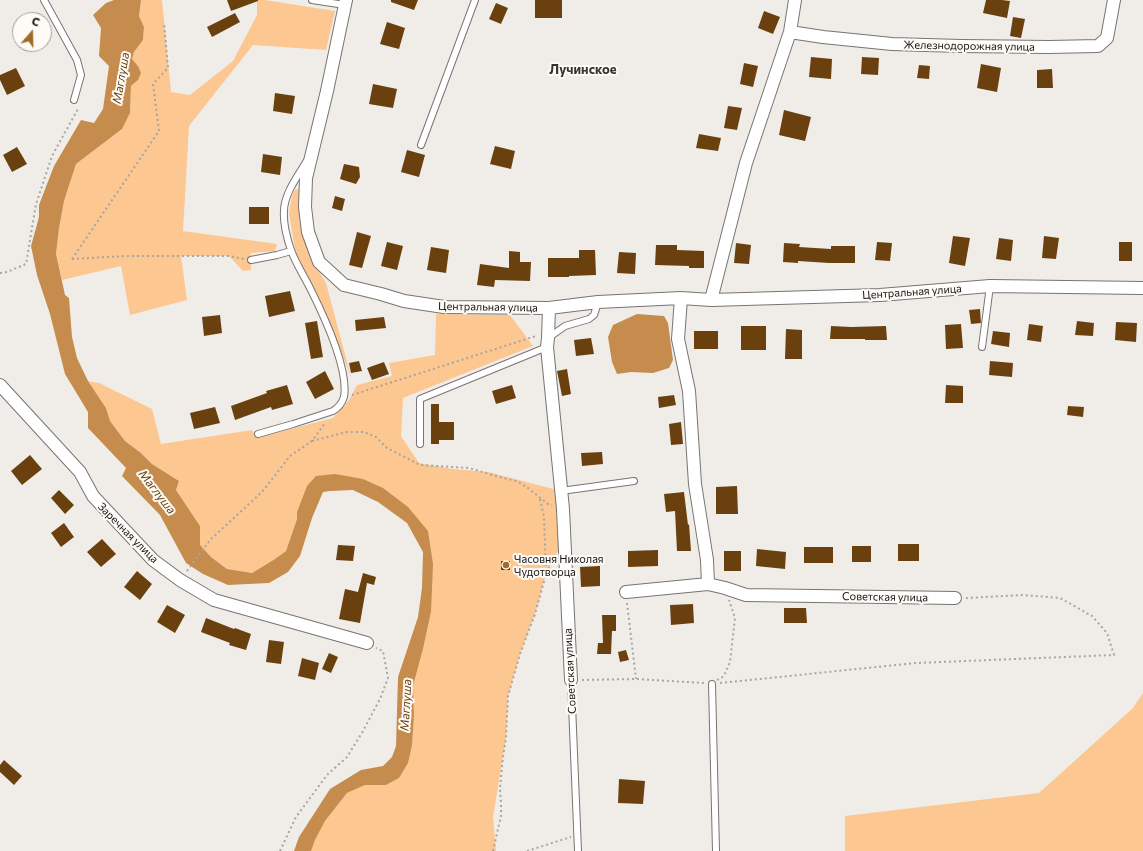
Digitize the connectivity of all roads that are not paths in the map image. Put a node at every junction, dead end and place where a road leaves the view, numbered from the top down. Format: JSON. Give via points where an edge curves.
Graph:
{"nodes":[{"id":1,"x":44,"y":0,"type":"edge"},
{"id":2,"x":312,"y":0,"type":"edge"},
{"id":3,"x":476,"y":0,"type":"edge"},
{"id":4,"x":795,"y":0,"type":"edge"},
{"id":5,"x":1114,"y":0,"type":"edge"},
{"id":6,"x":345,"y":2,"type":"edge"},
{"id":7,"x":790,"y":32,"type":"junction"},
{"id":8,"x":74,"y":100,"type":"road end"},
{"id":9,"x":420,"y":145,"type":"dead end"},
{"id":10,"x":312,"y":152,"type":"junction"},
{"id":11,"x":291,"y":251,"type":"junction"},
{"id":12,"x":251,"y":260,"type":"road end"},
{"id":13,"x":990,"y":286,"type":"junction"},
{"id":14,"x":1143,"y":288,"type":"edge"},
{"id":15,"x":681,"y":298,"type":"junction"},
{"id":16,"x":711,"y":300,"type":"junction"},
{"id":17,"x":598,"y":302,"type":"junction"},
{"id":18,"x":549,"y":308,"type":"junction"},
{"id":19,"x":548,"y":339,"type":"junction"},
{"id":20,"x":982,"y":347,"type":"dead end"},
{"id":21,"x":0,"y":385,"type":"edge"},
{"id":22,"x":258,"y":434,"type":"dead end"},
{"id":23,"x":420,"y":444,"type":"dead end"},
{"id":24,"x":634,"y":481,"type":"dead end"},
{"id":25,"x":561,"y":491,"type":"junction"},
{"id":26,"x":708,"y":584,"type":"junction"},
{"id":27,"x":626,"y":592,"type":"road end"},
{"id":28,"x":955,"y":598,"type":"road end"},
{"id":29,"x":367,"y":642,"type":"road end"},
{"id":30,"x":571,"y":680,"type":"joint"},
{"id":31,"x":712,"y":684,"type":"road end"},
{"id":32,"x":578,"y":851,"type":"edge"},
{"id":33,"x":716,"y":851,"type":"edge"}],
"edges":[{"from":1,"to":8,"type":"lane","via":[[77,60],[81,75]]},
{"from":2,"to":6,"type":"lane"},
{"from":3,"to":9,"type":"lane"},
{"from":4,"to":7,"type":"street"},
{"from":5,"to":7,"type":"street","name":"Железнодорожная улица","via":[[1107,38],[1098,46],[892,44]]},
{"from":6,"to":10,"type":"street"},
{"from":7,"to":16,"type":"street","via":[[746,163]]},
{"from":10,"to":11,"type":"lane","via":[[289,190],[284,210]]},
{"from":10,"to":18,"type":"street","name":"Центральная улица","via":[[306,178],[305,207],[308,232],[319,262],[344,285],[404,301],[444,307]]},
{"from":11,"to":12,"type":"lane"},
{"from":11,"to":22,"type":"lane","via":[[334,342],[344,379],[343,398],[338,408],[333,411]]},
{"from":13,"to":14,"type":"street","name":"Центральная улица"},
{"from":13,"to":16,"type":"street","name":"Центральная улица","via":[[880,295]]},
{"from":13,"to":20,"type":"lane"},
{"from":15,"to":16,"type":"street","name":"Центральная улица"},
{"from":15,"to":17,"type":"street","name":"Центральная улица"},
{"from":15,"to":26,"type":"street","via":[[678,339],[689,391],[695,484]]},
{"from":17,"to":18,"type":"street","name":"Центральная улица"},
{"from":17,"to":19,"type":"lane","via":[[594,315],[589,319],[565,326]]},
{"from":18,"to":19,"type":"street","name":"Центральная улица"},
{"from":19,"to":23,"type":"lane","via":[[420,399]]},
{"from":19,"to":25,"type":"street","name":"Центральная улица"},
{"from":21,"to":29,"type":"street","name":"Заречная улица","via":[[80,472],[93,496],[153,560],[180,580],[214,600]]},
{"from":24,"to":25,"type":"lane"},
{"from":25,"to":30,"type":"street","name":"Советская улица"},
{"from":26,"to":27,"type":"street","name":"Советская улица"},
{"from":26,"to":28,"type":"street","name":"Советская улица","via":[[746,595]]},
{"from":30,"to":32,"type":"lane","name":"Советская улица"},
{"from":31,"to":33,"type":"lane"}]}
